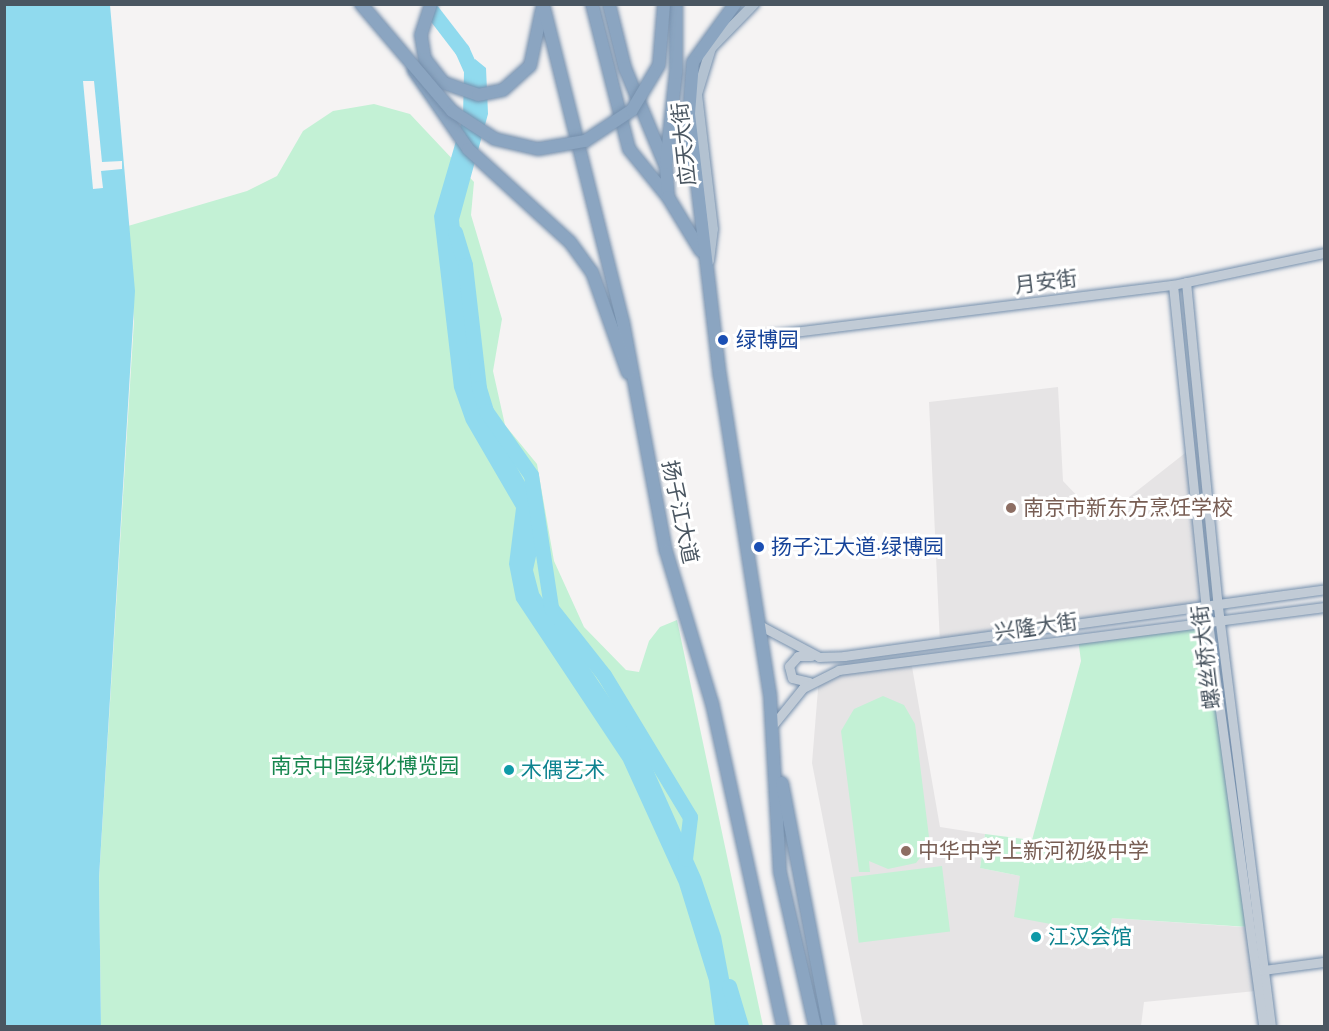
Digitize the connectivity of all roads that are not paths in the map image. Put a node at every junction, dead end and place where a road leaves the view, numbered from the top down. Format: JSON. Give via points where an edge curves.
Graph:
{"nodes":[{"id":1,"x":361,"y":4,"type":"edge"},
{"id":2,"x":431,"y":4,"type":"edge"},
{"id":3,"x":543,"y":4,"type":"edge"},
{"id":4,"x":592,"y":4,"type":"edge"},
{"id":5,"x":609,"y":4,"type":"edge"},
{"id":6,"x":664,"y":4,"type":"edge"},
{"id":7,"x":676,"y":4,"type":"edge"},
{"id":8,"x":735,"y":4,"type":"edge"},
{"id":9,"x":754,"y":4,"type":"edge"},
{"id":10,"x":412,"y":67,"type":"junction"},
{"id":11,"x":666,"y":167,"type":"junction"},
{"id":12,"x":668,"y":197,"type":"junction"},
{"id":13,"x":1324,"y":253,"type":"edge"},
{"id":14,"x":709,"y":264,"type":"junction"},
{"id":15,"x":1186,"y":282,"type":"junction"},
{"id":16,"x":1173,"y":285,"type":"junction"},
{"id":17,"x":770,"y":335,"type":"dead end"},
{"id":18,"x":638,"y":400,"type":"junction"},
{"id":19,"x":1324,"y":589,"type":"edge"},
{"id":20,"x":1218,"y":607,"type":"junction"},
{"id":21,"x":1324,"y":607,"type":"edge"},
{"id":22,"x":1206,"y":608,"type":"junction"},
{"id":23,"x":1220,"y":622,"type":"junction"},
{"id":24,"x":1208,"y":624,"type":"junction"},
{"id":25,"x":761,"y":626,"type":"junction"},
{"id":26,"x":819,"y":657,"type":"junction"},
{"id":27,"x":813,"y":681,"type":"junction"},
{"id":28,"x":773,"y":725,"type":"junction"},
{"id":29,"x":775,"y":746,"type":"junction"},
{"id":30,"x":1324,"y":962,"type":"edge"},
{"id":31,"x":1263,"y":970,"type":"junction"},
{"id":32,"x":783,"y":1026,"type":"edge"},
{"id":33,"x":815,"y":1026,"type":"edge"},
{"id":34,"x":829,"y":1026,"type":"edge"},
{"id":35,"x":1263,"y":1026,"type":"edge"},
{"id":36,"x":1271,"y":1026,"type":"edge"}],
"edges":[{"from":1,"to":10,"type":"highway","bridge":true},
{"from":2,"to":3,"type":"highway","via":[[421,35],[425,59],[444,83],[465,93],[490,95],[516,81],[535,55]]},
{"from":3,"to":18,"type":"highway","name":"扬子江大道"},
{"from":4,"to":12,"type":"highway","via":[[627,142],[639,166]]},
{"from":5,"to":11,"type":"highway","via":[[625,68]]},
{"from":6,"to":10,"type":"highway","bridge":true,"via":[[665,44],[644,96],[603,133],[573,144],[538,149],[495,139],[452,111]]},
{"from":7,"to":11,"type":"highway","via":[[676,72]]},
{"from":8,"to":14,"type":"highway","via":[[693,62],[688,99]]},
{"from":9,"to":14,"type":"main road","name":"应天大街","via":[[722,31],[699,85],[712,230]]},
{"from":10,"to":18,"type":"highway","via":[[432,104],[468,149],[570,242],[592,272]]},
{"from":11,"to":12,"type":"highway"},
{"from":12,"to":14,"type":"highway"},
{"from":13,"to":15,"type":"street","name":"月安街"},
{"from":14,"to":25,"type":"highway","via":[[717,360]]},
{"from":15,"to":16,"type":"street","name":"月安街"},
{"from":15,"to":20,"type":"street","name":"螺丝桥大街"},
{"from":16,"to":17,"type":"street","name":"月安街"},
{"from":16,"to":22,"type":"street","name":"螺丝桥大街"},
{"from":18,"to":32,"type":"highway","name":"扬子江大道","via":[[666,550],[712,703]]},
{"from":19,"to":20,"type":"street","name":"兴隆大街"},
{"from":20,"to":22,"type":"street","name":"兴隆大街"},
{"from":20,"to":23,"type":"street","name":"螺丝桥大街"},
{"from":21,"to":23,"type":"street","name":"兴隆大街"},
{"from":22,"to":24,"type":"street","name":"螺丝桥大街"},
{"from":22,"to":26,"type":"street","name":"兴隆大街"},
{"from":23,"to":24,"type":"street","name":"兴隆大街"},
{"from":23,"to":31,"type":"street","name":"螺丝桥大街"},
{"from":24,"to":27,"type":"street","name":"兴隆大街","via":[[839,670]]},
{"from":24,"to":35,"type":"street","name":"螺丝桥大街"},
{"from":25,"to":26,"type":"street"},
{"from":25,"to":28,"type":"highway"},
{"from":26,"to":27,"type":"street","name":"兴隆大街","via":[[798,656],[789,666],[797,681]]},
{"from":27,"to":28,"type":"street","name":"兴隆大街"},
{"from":28,"to":29,"type":"highway"},
{"from":29,"to":33,"type":"highway","via":[[780,872]]},
{"from":29,"to":34,"type":"highway"},
{"from":30,"to":31,"type":"street"},
{"from":31,"to":36,"type":"street","name":"螺丝桥大街"}]}
